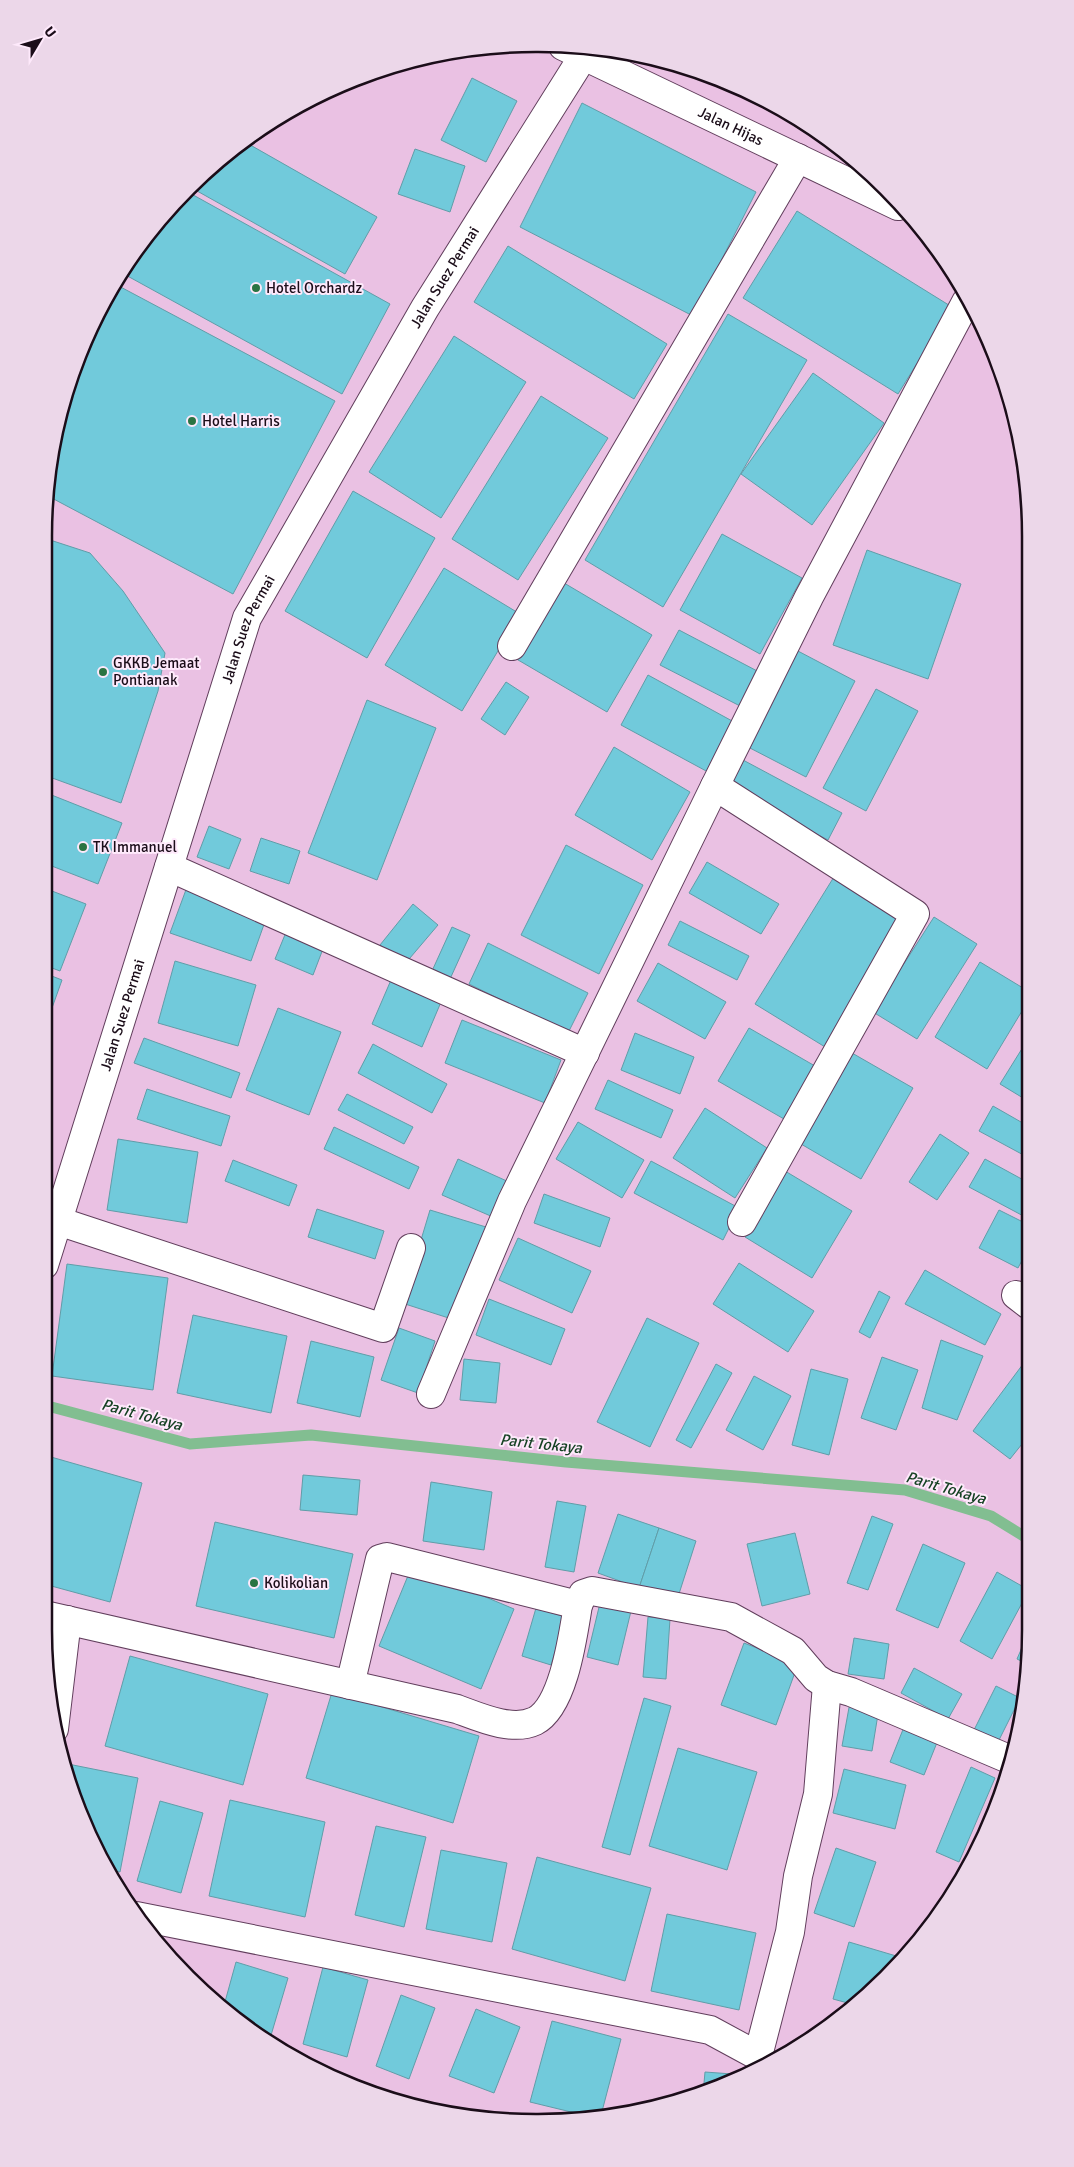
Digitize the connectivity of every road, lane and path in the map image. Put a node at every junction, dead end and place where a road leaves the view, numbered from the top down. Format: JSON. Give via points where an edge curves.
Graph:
{"nodes":[{"id":1,"x":572,"y":54,"type":"edge"},
{"id":2,"x":583,"y":55,"type":"edge"},
{"id":3,"x":798,"y":158,"type":"junction"},
{"id":4,"x":885,"y":200,"type":"edge"},
{"id":5,"x":963,"y":307,"type":"edge"},
{"id":6,"x":512,"y":646,"type":"dead end"},
{"id":7,"x":716,"y":786,"type":"junction"},
{"id":8,"x":169,"y":867,"type":"junction"},
{"id":9,"x":585,"y":1053,"type":"junction"},
{"id":10,"x":54,"y":1213,"type":"edge"},
{"id":11,"x":742,"y":1222,"type":"dead end"},
{"id":12,"x":411,"y":1248,"type":"dead end"},
{"id":13,"x":431,"y":1394,"type":"dead end"},
{"id":14,"x":578,"y":1605,"type":"junction"},
{"id":15,"x":55,"y":1617,"type":"edge"},
{"id":16,"x":55,"y":1668,"type":"edge"},
{"id":17,"x":350,"y":1685,"type":"junction"},
{"id":18,"x":827,"y":1685,"type":"junction"},
{"id":19,"x":1004,"y":1757,"type":"edge"},
{"id":20,"x":148,"y":1918,"type":"edge"},
{"id":21,"x":762,"y":2059,"type":"edge"},
{"id":22,"x":759,"y":2061,"type":"edge"}],
"edges":[{"from":1,"to":8,"type":"street","name":"Jalan Suez Permai","via":[[247,618]]},
{"from":2,"to":3,"type":"street","name":"Jalan Hijas"},
{"from":3,"to":4,"type":"street","name":"Jalan Hijas"},
{"from":3,"to":6,"type":"street"},
{"from":5,"to":7,"type":"street","via":[[808,597]]},
{"from":7,"to":9,"type":"street"},
{"from":7,"to":11,"type":"street","via":[[915,914]]},
{"from":8,"to":9,"type":"street"},
{"from":8,"to":10,"type":"street","name":"Jalan Suez Permai"},
{"from":9,"to":13,"type":"street","via":[[512,1201]]},
{"from":10,"to":12,"type":"street","via":[[383,1328]]},
{"from":14,"to":17,"type":"street","via":[[563,1681],[554,1702],[536,1720],[524,1724],[505,1723]]},
{"from":14,"to":17,"type":"street","via":[[387,1557],[380,1559]]},
{"from":14,"to":18,"type":"street","via":[[583,1594],[592,1591],[731,1617],[793,1651],[816,1678]]},
{"from":15,"to":16,"type":"street"},
{"from":15,"to":17,"type":"street"},
{"from":18,"to":19,"type":"street","via":[[851,1692]]},
{"from":18,"to":21,"type":"street","via":[[818,1794],[798,1876],[790,1932]]},
{"from":20,"to":22,"type":"street","via":[[710,2030]]}]}
